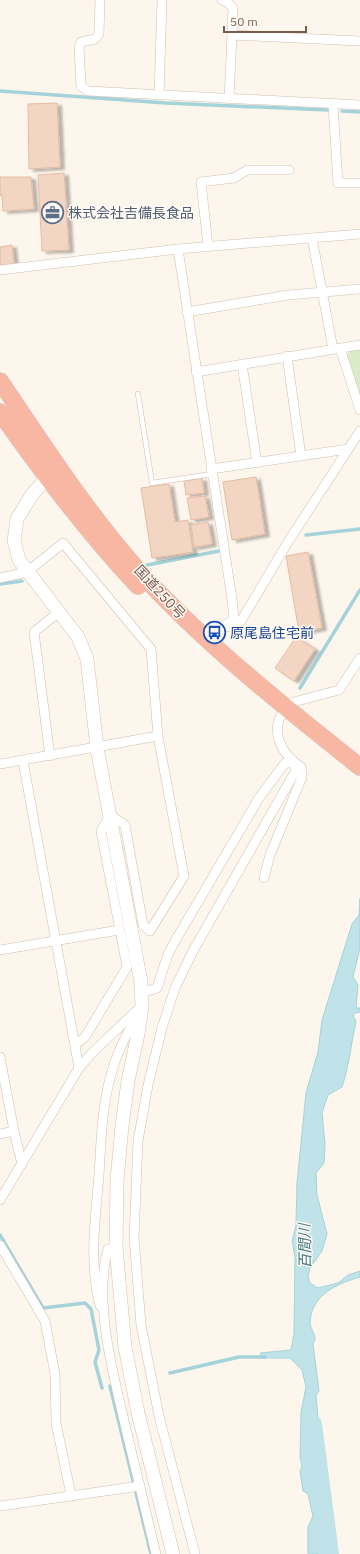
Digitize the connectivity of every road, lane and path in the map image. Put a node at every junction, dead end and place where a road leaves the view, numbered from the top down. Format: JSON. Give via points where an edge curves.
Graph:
{"nodes":[{"id":1,"x":100,"y":0,"type":"edge"},
{"id":2,"x":162,"y":0,"type":"edge"},
{"id":3,"x":222,"y":0,"type":"edge"},
{"id":4,"x":232,"y":35,"type":"junction"},
{"id":5,"x":360,"y":41,"type":"edge"},
{"id":6,"x":159,"y":95,"type":"junction"},
{"id":7,"x":229,"y":99,"type":"junction"},
{"id":8,"x":333,"y":105,"type":"junction"},
{"id":9,"x":360,"y":105,"type":"edge"},
{"id":10,"x":289,"y":170,"type":"dead end"},
{"id":11,"x":360,"y":183,"type":"edge"},
{"id":12,"x":360,"y":234,"type":"edge"},
{"id":13,"x":312,"y":238,"type":"junction"},
{"id":14,"x":208,"y":246,"type":"junction"},
{"id":15,"x":178,"y":249,"type":"junction"},
{"id":16,"x":0,"y":270,"type":"edge"},
{"id":17,"x":360,"y":289,"type":"edge"},
{"id":18,"x":321,"y":292,"type":"junction"},
{"id":19,"x":187,"y":312,"type":"junction"},
{"id":20,"x":360,"y":345,"type":"edge"},
{"id":21,"x":337,"y":348,"type":"junction"},
{"id":22,"x":287,"y":356,"type":"junction"},
{"id":23,"x":242,"y":364,"type":"junction"},
{"id":24,"x":196,"y":372,"type":"junction"},
{"id":25,"x":0,"y":382,"type":"edge"},
{"id":26,"x":138,"y":394,"type":"dead end"},
{"id":27,"x":360,"y":410,"type":"edge"},
{"id":28,"x":0,"y":412,"type":"edge"},
{"id":29,"x":360,"y":432,"type":"edge"},
{"id":30,"x":348,"y":450,"type":"junction"},
{"id":31,"x":301,"y":456,"type":"junction"},
{"id":32,"x":257,"y":463,"type":"junction"},
{"id":33,"x":212,"y":472,"type":"junction"},
{"id":34,"x":46,"y":473,"type":"junction"},
{"id":35,"x":27,"y":572,"type":"junction"},
{"id":36,"x":0,"y":578,"type":"edge"},
{"id":37,"x":59,"y":612,"type":"junction"},
{"id":38,"x":183,"y":616,"type":"junction"},
{"id":39,"x":214,"y":633,"type":"junction"},
{"id":40,"x":360,"y":658,"type":"edge"},
{"id":41,"x":288,"y":714,"type":"junction"},
{"id":42,"x":158,"y":736,"type":"junction"},
{"id":43,"x":97,"y":748,"type":"junction"},
{"id":44,"x":50,"y":756,"type":"junction"},
{"id":45,"x":23,"y":761,"type":"junction"},
{"id":46,"x":295,"y":763,"type":"junction"},
{"id":47,"x":0,"y":764,"type":"edge"},
{"id":48,"x":360,"y":767,"type":"edge"},
{"id":49,"x":360,"y":776,"type":"edge"},
{"id":50,"x":110,"y":815,"type":"junction"},
{"id":51,"x":264,"y":878,"type":"dead end"},
{"id":52,"x":119,"y":930,"type":"junction"},
{"id":53,"x":56,"y":940,"type":"junction"},
{"id":54,"x":0,"y":950,"type":"edge"},
{"id":55,"x":142,"y":1000,"type":"junction"},
{"id":56,"x":76,"y":1044,"type":"junction"},
{"id":57,"x":0,"y":1057,"type":"edge"},
{"id":58,"x":79,"y":1068,"type":"junction"},
{"id":59,"x":14,"y":1131,"type":"junction"},
{"id":60,"x":0,"y":1134,"type":"edge"},
{"id":61,"x":22,"y":1164,"type":"junction"},
{"id":62,"x":0,"y":1200,"type":"edge"},
{"id":63,"x":0,"y":1245,"type":"edge"},
{"id":64,"x":116,"y":1247,"type":"junction"},
{"id":65,"x":102,"y":1314,"type":"junction"},
{"id":66,"x":136,"y":1486,"type":"junction"},
{"id":67,"x":70,"y":1495,"type":"junction"},
{"id":68,"x":0,"y":1506,"type":"edge"},
{"id":69,"x":156,"y":1554,"type":"edge"},
{"id":70,"x":173,"y":1554,"type":"edge"},
{"id":71,"x":195,"y":1554,"type":"edge"}],
"edges":[{"from":1,"to":6,"type":"street","via":[[99,34],[95,39],[81,42],[79,47],[81,86],[88,91]]},
{"from":2,"to":6,"type":"street"},
{"from":3,"to":4,"type":"street","via":[[233,8]]},
{"from":4,"to":5,"type":"street"},
{"from":4,"to":7,"type":"street"},
{"from":6,"to":7,"type":"street"},
{"from":7,"to":8,"type":"street"},
{"from":8,"to":9,"type":"street"},
{"from":8,"to":11,"type":"street","via":[[338,183]]},
{"from":10,"to":14,"type":"street","via":[[248,170],[234,178],[201,182]]},
{"from":12,"to":13,"type":"street"},
{"from":13,"to":14,"type":"street"},
{"from":13,"to":18,"type":"street"},
{"from":14,"to":15,"type":"street"},
{"from":15,"to":16,"type":"street"},
{"from":15,"to":19,"type":"street"},
{"from":17,"to":18,"type":"street"},
{"from":18,"to":19,"type":"street"},
{"from":18,"to":21,"type":"street"},
{"from":19,"to":24,"type":"street"},
{"from":20,"to":21,"type":"street"},
{"from":21,"to":22,"type":"street"},
{"from":21,"to":27,"type":"street"},
{"from":22,"to":23,"type":"street"},
{"from":22,"to":31,"type":"street"},
{"from":23,"to":24,"type":"street"},
{"from":23,"to":32,"type":"street"},
{"from":24,"to":33,"type":"street"},
{"from":25,"to":38,"type":"highway","name":"国道250号","via":[[98,522]]},
{"from":26,"to":33,"type":"lane","via":[[152,483]]},
{"from":28,"to":34,"type":"highway","name":"国道250号"},
{"from":29,"to":30,"type":"street"},
{"from":30,"to":31,"type":"street"},
{"from":30,"to":39,"type":"street","via":[[288,542],[241,622]]},
{"from":31,"to":32,"type":"street"},
{"from":32,"to":33,"type":"street"},
{"from":33,"to":39,"type":"street","via":[[234,619]]},
{"from":34,"to":35,"type":"street","via":[[42,484],[33,493],[17,519],[14,541],[19,560]]},
{"from":34,"to":41,"type":"highway","name":"国道250号","via":[[106,551],[152,600],[208,652]]},
{"from":35,"to":36,"type":"street"},
{"from":35,"to":37,"type":"street"},
{"from":35,"to":42,"type":"street","via":[[63,543],[151,649]]},
{"from":37,"to":43,"type":"street","via":[[78,637],[87,659]]},
{"from":37,"to":44,"type":"street","via":[[34,632]]},
{"from":38,"to":39,"type":"street","via":[[193,618]]},
{"from":38,"to":41,"type":"highway","name":"国道250号"},
{"from":40,"to":41,"type":"street","via":[[339,690],[290,703]]},
{"from":41,"to":46,"type":"street","via":[[276,727],[284,750]]},
{"from":41,"to":48,"type":"highway","name":"国道250号"},
{"from":41,"to":49,"type":"highway","name":"国道250号"},
{"from":42,"to":43,"type":"street"},
{"from":42,"to":50,"type":"street","via":[[184,876],[150,931],[143,925],[124,825]]},
{"from":43,"to":44,"type":"street"},
{"from":43,"to":50,"type":"street"},
{"from":44,"to":45,"type":"street"},
{"from":45,"to":47,"type":"street"},
{"from":45,"to":53,"type":"street"},
{"from":46,"to":51,"type":"street","via":[[301,767],[302,776],[270,856]]},
{"from":46,"to":55,"type":"street","via":[[285,763],[259,798],[174,942],[157,988]]},
{"from":46,"to":71,"type":"street","via":[[295,772],[192,951],[175,988],[148,1085],[138,1141],[134,1238],[141,1325],[159,1416]]},
{"from":50,"to":52,"type":"street","via":[[101,831]]},
{"from":50,"to":55,"type":"street"},
{"from":52,"to":53,"type":"street"},
{"from":52,"to":56,"type":"street","via":[[127,967],[85,1037]]},
{"from":53,"to":54,"type":"street"},
{"from":53,"to":56,"type":"street"},
{"from":55,"to":58,"type":"street"},
{"from":55,"to":64,"type":"street","via":[[122,1126],[117,1180]]},
{"from":55,"to":65,"type":"street","via":[[114,1064],[102,1128],[94,1244],[95,1284]]},
{"from":56,"to":58,"type":"street"},
{"from":57,"to":59,"type":"street"},
{"from":58,"to":61,"type":"street"},
{"from":59,"to":60,"type":"street"},
{"from":59,"to":61,"type":"street"},
{"from":61,"to":62,"type":"street"},
{"from":63,"to":67,"type":"street","via":[[45,1321],[55,1374],[56,1423]]},
{"from":64,"to":65,"type":"street","via":[[108,1249],[105,1260]]},
{"from":64,"to":70,"type":"street","via":[[125,1347],[138,1413]]},
{"from":65,"to":66,"type":"street"},
{"from":66,"to":67,"type":"street"},
{"from":66,"to":69,"type":"street"},
{"from":67,"to":68,"type":"street"}]}
